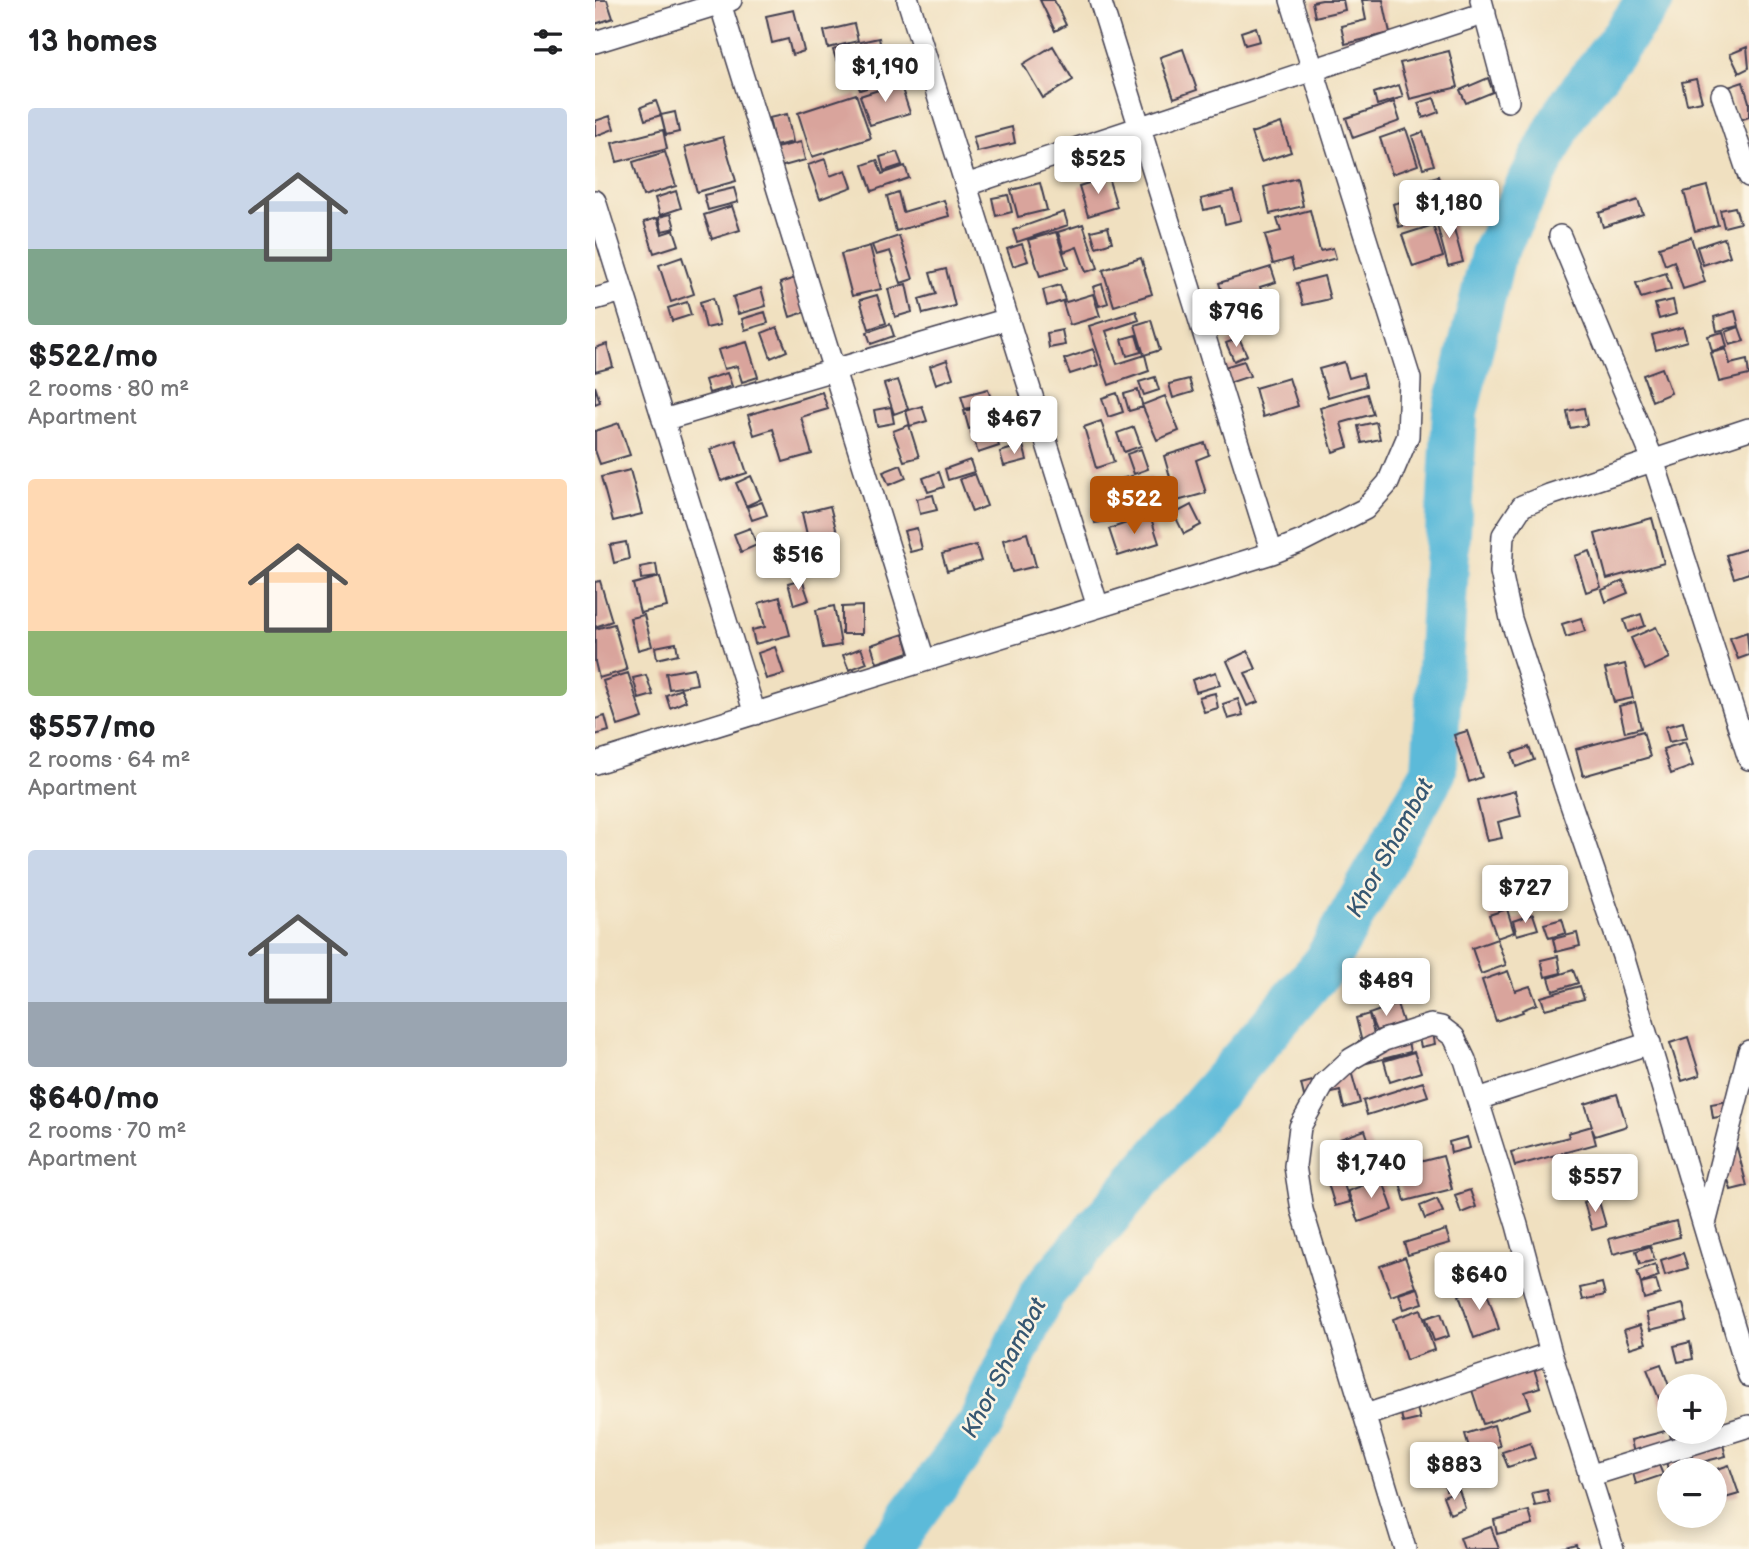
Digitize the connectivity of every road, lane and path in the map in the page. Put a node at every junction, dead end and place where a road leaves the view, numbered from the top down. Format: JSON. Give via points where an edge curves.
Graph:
{"nodes":[{"id":1,"x":908,"y":0,"type":"edge"},
{"id":2,"x":1100,"y":0,"type":"edge"},
{"id":3,"x":1291,"y":0,"type":"edge"},
{"id":4,"x":724,"y":1,"type":"edge"},
{"id":5,"x":1483,"y":6,"type":"edge"},
{"id":6,"x":595,"y":42,"type":"edge"},
{"id":7,"x":1313,"y":71,"type":"junction"},
{"id":8,"x":1722,"y":94,"type":"dead end"},
{"id":9,"x":1508,"y":102,"type":"dead end"},
{"id":10,"x":1140,"y":128,"type":"junction"},
{"id":11,"x":1749,"y":176,"type":"edge"},
{"id":12,"x":966,"y":184,"type":"junction"},
{"id":13,"x":595,"y":201,"type":"edge"},
{"id":14,"x":1560,"y":236,"type":"dead end"},
{"id":15,"x":622,"y":290,"type":"junction"},
{"id":16,"x":595,"y":299,"type":"edge"},
{"id":17,"x":1008,"y":319,"type":"junction"},
{"id":18,"x":834,"y":370,"type":"junction"},
{"id":19,"x":663,"y":420,"type":"junction"},
{"id":20,"x":1749,"y":429,"type":"edge"},
{"id":21,"x":1653,"y":460,"type":"junction"},
{"id":22,"x":1272,"y":554,"type":"junction"},
{"id":23,"x":1098,"y":607,"type":"junction"},
{"id":24,"x":924,"y":660,"type":"junction"},
{"id":25,"x":755,"y":714,"type":"junction"},
{"id":26,"x":1749,"y":759,"type":"edge"},
{"id":27,"x":595,"y":763,"type":"edge"},
{"id":28,"x":1650,"y":1043,"type":"junction"},
{"id":29,"x":1749,"y":1051,"type":"edge"},
{"id":30,"x":1478,"y":1099,"type":"junction"},
{"id":31,"x":1704,"y":1226,"type":"junction"},
{"id":32,"x":1551,"y":1353,"type":"junction"},
{"id":33,"x":1749,"y":1376,"type":"edge"},
{"id":34,"x":1366,"y":1415,"type":"junction"},
{"id":35,"x":1749,"y":1426,"type":"edge"},
{"id":36,"x":1588,"y":1476,"type":"junction"},
{"id":37,"x":1405,"y":1549,"type":"edge"},
{"id":38,"x":1613,"y":1549,"type":"edge"}],
"edges":[{"from":1,"to":12,"type":"street"},
{"from":2,"to":10,"type":"street"},
{"from":3,"to":7,"type":"street"},
{"from":4,"to":6,"type":"street"},
{"from":4,"to":18,"type":"street"},
{"from":5,"to":7,"type":"street"},
{"from":5,"to":9,"type":"street"},
{"from":7,"to":10,"type":"street"},
{"from":7,"to":22,"type":"street","via":[[1410,379],[1408,436],[1388,483],[1365,509]]},
{"from":8,"to":11,"type":"street"},
{"from":10,"to":12,"type":"street"},
{"from":10,"to":22,"type":"street"},
{"from":12,"to":17,"type":"street"},
{"from":13,"to":15,"type":"street"},
{"from":14,"to":21,"type":"street"},
{"from":15,"to":16,"type":"street"},
{"from":15,"to":19,"type":"street"},
{"from":17,"to":18,"type":"street"},
{"from":17,"to":23,"type":"street"},
{"from":18,"to":19,"type":"street"},
{"from":18,"to":24,"type":"street"},
{"from":19,"to":25,"type":"street"},
{"from":20,"to":21,"type":"street"},
{"from":21,"to":26,"type":"street"},
{"from":21,"to":28,"type":"street","via":[[1522,506],[1503,536],[1501,572],[1511,619]]},
{"from":22,"to":23,"type":"street"},
{"from":23,"to":24,"type":"street"},
{"from":24,"to":25,"type":"street"},
{"from":25,"to":27,"type":"street"},
{"from":28,"to":30,"type":"street"},
{"from":28,"to":31,"type":"street"},
{"from":29,"to":31,"type":"street"},
{"from":30,"to":32,"type":"street"},
{"from":30,"to":34,"type":"street","via":[[1454,1037],[1431,1025],[1384,1040],[1351,1059],[1324,1084],[1300,1127],[1295,1166],[1302,1210]]},
{"from":31,"to":33,"type":"street"},
{"from":32,"to":34,"type":"street"},
{"from":32,"to":36,"type":"street"},
{"from":34,"to":37,"type":"street"},
{"from":35,"to":36,"type":"street"},
{"from":36,"to":38,"type":"street"}]}
